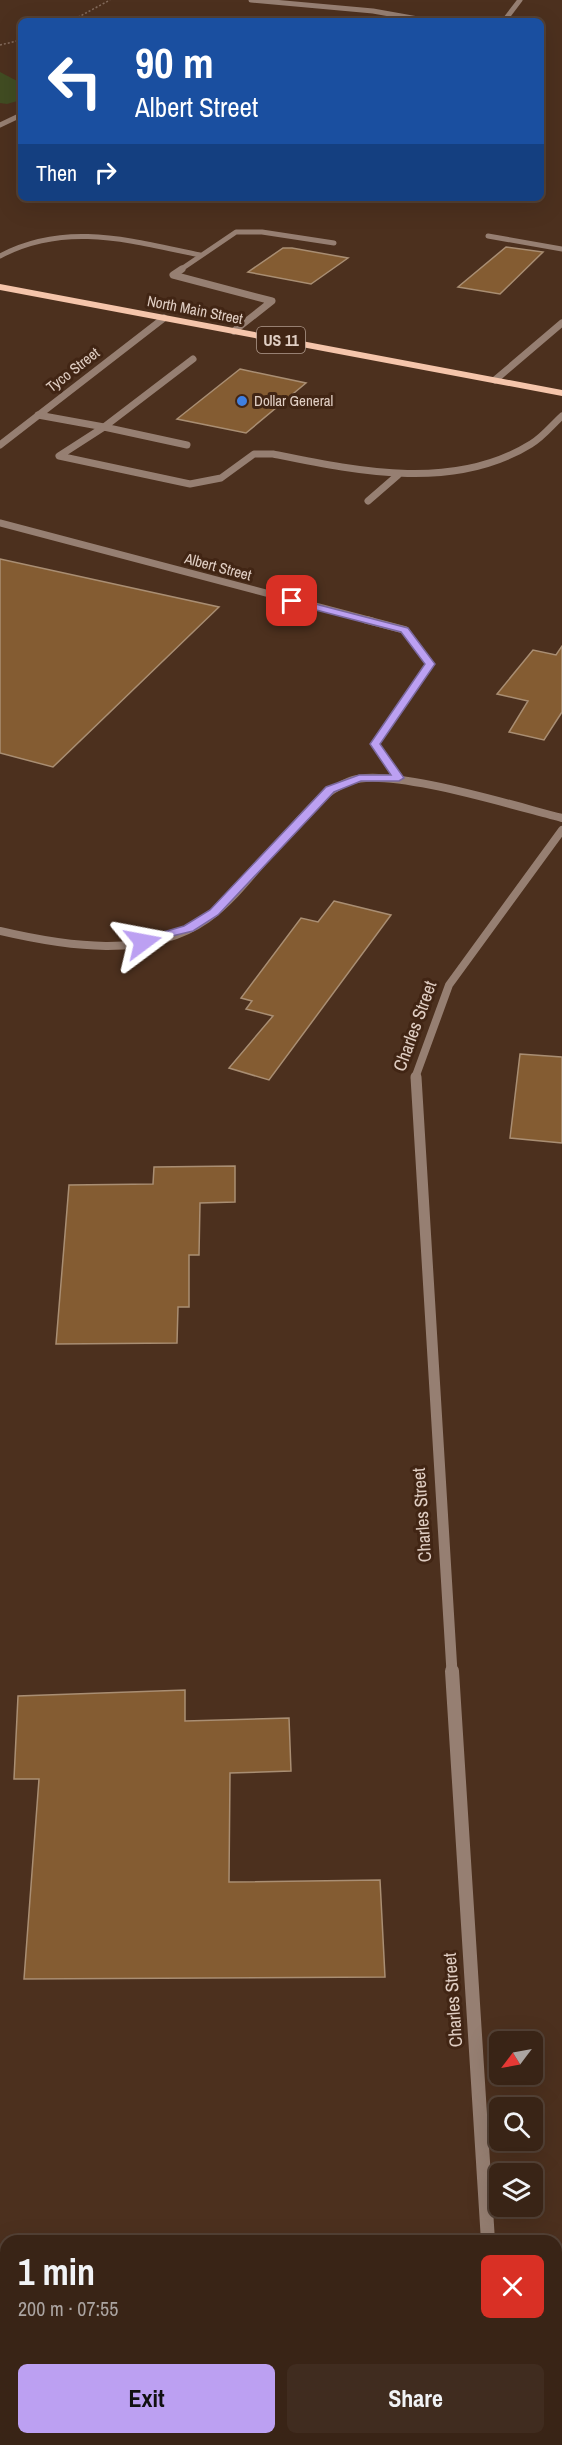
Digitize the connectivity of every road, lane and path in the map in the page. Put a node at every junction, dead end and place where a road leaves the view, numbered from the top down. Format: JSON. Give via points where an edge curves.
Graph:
{"nodes":[{"id":1,"x":110,"y":0,"type":"edge"},
{"id":2,"x":251,"y":0,"type":"edge"},
{"id":3,"x":520,"y":0,"type":"edge"},
{"id":4,"x":77,"y":18,"type":"edge"},
{"id":5,"x":412,"y":18,"type":"edge"},
{"id":6,"x":506,"y":18,"type":"edge"},
{"id":7,"x":18,"y":41,"type":"edge"},
{"id":8,"x":0,"y":45,"type":"edge"},
{"id":9,"x":0,"y":116,"type":"edge"},
{"id":10,"x":18,"y":116,"type":"edge"},
{"id":11,"x":13,"y":119,"type":"junction"},
{"id":12,"x":0,"y":125,"type":"edge"},
{"id":13,"x":488,"y":236,"type":"dead end"},
{"id":14,"x":334,"y":243,"type":"dead end"},
{"id":15,"x":562,"y":249,"type":"edge"},
{"id":16,"x":200,"y":255,"type":"junction"},
{"id":17,"x":0,"y":256,"type":"edge"},
{"id":18,"x":0,"y":287,"type":"edge"},
{"id":19,"x":164,"y":318,"type":"junction"},
{"id":20,"x":562,"y":323,"type":"edge"},
{"id":21,"x":234,"y":331,"type":"junction"},
{"id":22,"x":193,"y":359,"type":"dead end"},
{"id":23,"x":495,"y":380,"type":"junction"},
{"id":24,"x":562,"y":393,"type":"edge"},
{"id":25,"x":38,"y":414,"type":"junction"},
{"id":26,"x":562,"y":416,"type":"edge"},
{"id":27,"x":104,"y":427,"type":"junction"},
{"id":28,"x":0,"y":445,"type":"edge"},
{"id":29,"x":187,"y":445,"type":"dead end"},
{"id":30,"x":398,"y":475,"type":"junction"},
{"id":31,"x":368,"y":501,"type":"dead end"},
{"id":32,"x":0,"y":523,"type":"edge"},
{"id":33,"x":399,"y":778,"type":"junction"},
{"id":34,"x":562,"y":818,"type":"edge"},
{"id":35,"x":562,"y":830,"type":"edge"},
{"id":36,"x":0,"y":931,"type":"edge"},
{"id":37,"x":488,"y":2235,"type":"edge"}],
"edges":[{"from":1,"to":4,"type":"path"},
{"from":2,"to":5,"type":"street"},
{"from":3,"to":6,"type":"street"},
{"from":7,"to":8,"type":"path"},
{"from":9,"to":11,"type":"street"},
{"from":10,"to":11,"type":"street"},
{"from":11,"to":12,"type":"street"},
{"from":13,"to":15,"type":"street"},
{"from":14,"to":16,"type":"street","via":[[236,232]]},
{"from":16,"to":17,"type":"street","via":[[132,242],[62,236],[26,242]]},
{"from":16,"to":21,"type":"street","via":[[173,275],[272,301]]},
{"from":18,"to":19,"type":"main road","name":"North Main Street","number":"US 11"},
{"from":19,"to":21,"type":"main road","name":"North Main Street","number":"US 11"},
{"from":19,"to":25,"type":"street","name":"Tyco Street"},
{"from":20,"to":23,"type":"street"},
{"from":21,"to":23,"type":"main road","name":"North Main Street","number":"US 11"},
{"from":22,"to":27,"type":"street"},
{"from":23,"to":24,"type":"main road","name":"North Main Street","number":"US 11"},
{"from":25,"to":27,"type":"street"},
{"from":25,"to":28,"type":"street","name":"Tyco Street"},
{"from":26,"to":30,"type":"street","via":[[522,452],[477,466]]},
{"from":27,"to":29,"type":"street"},
{"from":27,"to":30,"type":"street","via":[[59,456],[190,484],[221,478],[254,454]]},
{"from":30,"to":31,"type":"street"},
{"from":32,"to":33,"type":"street","name":"Albert Street","via":[[405,630],[430,664],[375,744]]},
{"from":33,"to":34,"type":"street"},
{"from":33,"to":36,"type":"street","via":[[359,778],[330,790],[214,913],[178,933],[143,942],[103,944]]},
{"from":35,"to":37,"type":"street","name":"Charles Street","via":[[449,985],[414,1081]]}]}
